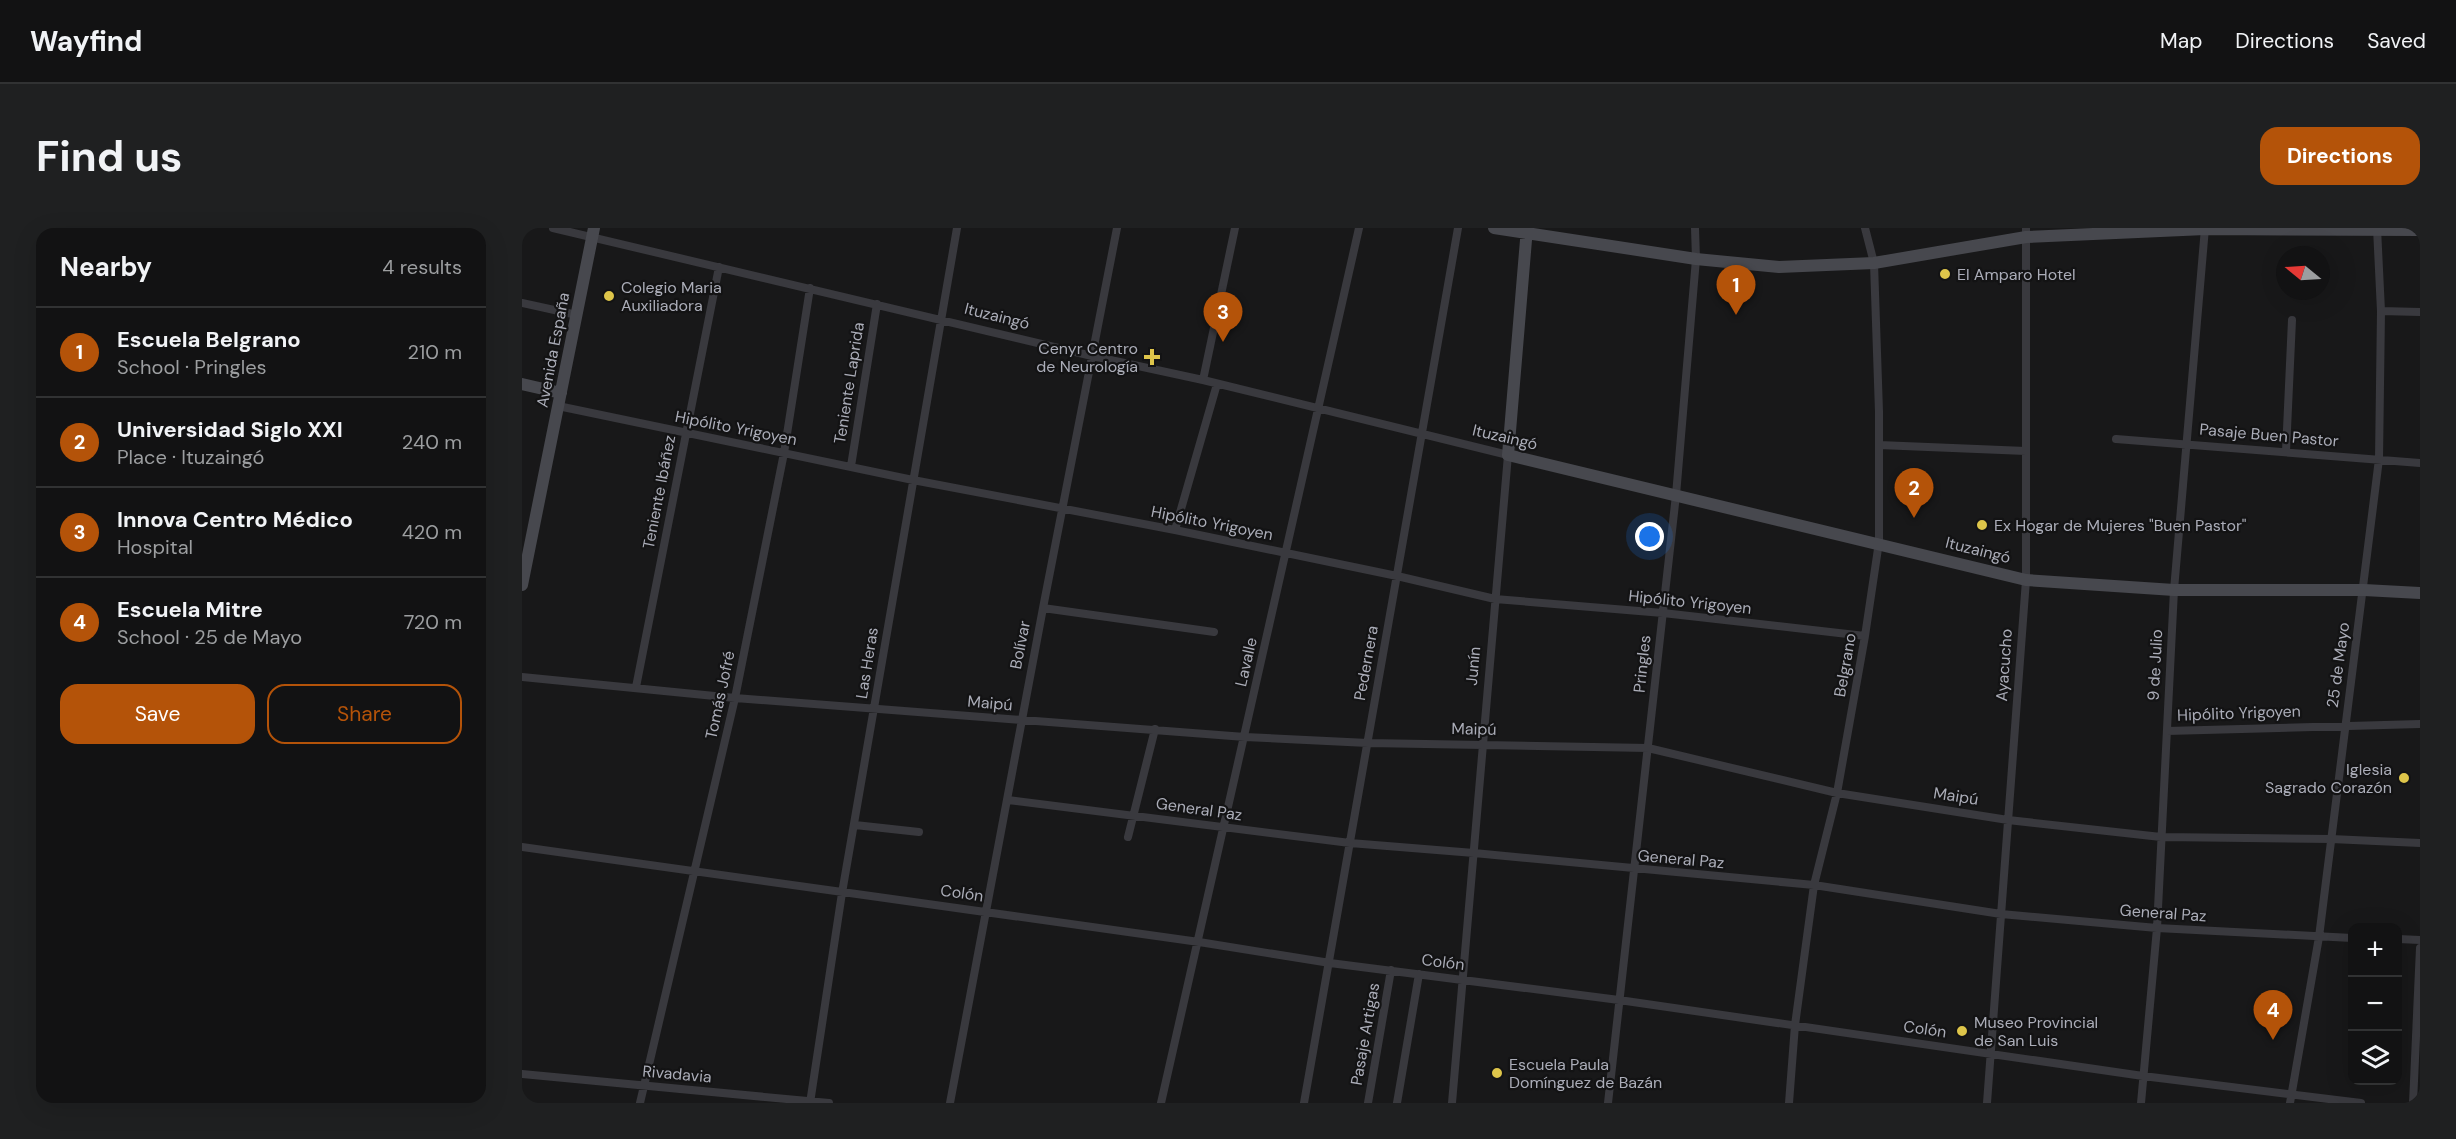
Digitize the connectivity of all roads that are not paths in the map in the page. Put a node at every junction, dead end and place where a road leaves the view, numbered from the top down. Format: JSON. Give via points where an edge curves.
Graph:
{"nodes":[{"id":1,"x":553,"y":228,"type":"edge"},
{"id":2,"x":957,"y":228,"type":"edge"},
{"id":3,"x":1117,"y":228,"type":"edge"},
{"id":4,"x":1234,"y":228,"type":"edge"},
{"id":5,"x":1359,"y":228,"type":"edge"},
{"id":6,"x":1458,"y":228,"type":"edge"},
{"id":7,"x":1494,"y":228,"type":"edge"},
{"id":8,"x":1695,"y":228,"type":"edge"},
{"id":9,"x":1865,"y":228,"type":"edge"},
{"id":10,"x":2377,"y":228,"type":"edge"},
{"id":11,"x":2205,"y":229,"type":"edge"},
{"id":12,"x":1527,"y":230,"type":"edge"},
{"id":13,"x":2420,"y":230,"type":"edge"},
{"id":14,"x":593,"y":232,"type":"edge"},
{"id":15,"x":2026,"y":233,"type":"edge"},
{"id":16,"x":1696,"y":259,"type":"junction"},
{"id":17,"x":1874,"y":263,"type":"junction"},
{"id":18,"x":719,"y":267,"type":"junction"},
{"id":19,"x":810,"y":288,"type":"junction"},
{"id":20,"x":522,"y":303,"type":"edge"},
{"id":21,"x":877,"y":304,"type":"junction"},
{"id":22,"x":2381,"y":311,"type":"junction"},
{"id":23,"x":2420,"y":312,"type":"edge"},
{"id":24,"x":576,"y":315,"type":"junction"},
{"id":25,"x":940,"y":319,"type":"junction"},
{"id":26,"x":2292,"y":320,"type":"dead end"},
{"id":27,"x":1092,"y":356,"type":"junction"},
{"id":28,"x":1203,"y":380,"type":"junction"},
{"id":29,"x":522,"y":384,"type":"edge"},
{"id":30,"x":1217,"y":384,"type":"junction"},
{"id":31,"x":561,"y":393,"type":"junction"},
{"id":32,"x":558,"y":406,"type":"junction"},
{"id":33,"x":1317,"y":408,"type":"junction"},
{"id":34,"x":686,"y":434,"type":"junction"},
{"id":35,"x":1422,"y":435,"type":"junction"},
{"id":36,"x":2116,"y":439,"type":"dead end"},
{"id":37,"x":2187,"y":444,"type":"junction"},
{"id":38,"x":1880,"y":445,"type":"junction"},
{"id":39,"x":2026,"y":451,"type":"junction"},
{"id":40,"x":2286,"y":452,"type":"junction"},
{"id":41,"x":784,"y":453,"type":"junction"},
{"id":42,"x":1508,"y":455,"type":"junction"},
{"id":43,"x":2379,"y":459,"type":"junction"},
{"id":44,"x":2420,"y":463,"type":"edge"},
{"id":45,"x":851,"y":466,"type":"junction"},
{"id":46,"x":913,"y":480,"type":"junction"},
{"id":47,"x":1676,"y":495,"type":"junction"},
{"id":48,"x":1063,"y":509,"type":"junction"},
{"id":49,"x":1175,"y":530,"type":"junction"},
{"id":50,"x":526,"y":535,"type":"edge"},
{"id":51,"x":1879,"y":542,"type":"junction"},
{"id":52,"x":1286,"y":553,"type":"junction"},
{"id":53,"x":1397,"y":576,"type":"junction"},
{"id":54,"x":2025,"y":580,"type":"junction"},
{"id":55,"x":522,"y":585,"type":"edge"},
{"id":56,"x":2174,"y":590,"type":"junction"},
{"id":57,"x":2364,"y":590,"type":"junction"},
{"id":58,"x":2420,"y":592,"type":"edge"},
{"id":59,"x":1495,"y":599,"type":"junction"},
{"id":60,"x":1043,"y":608,"type":"junction"},
{"id":61,"x":1663,"y":614,"type":"junction"},
{"id":62,"x":1214,"y":632,"type":"dead end"},
{"id":63,"x":1865,"y":636,"type":"junction"},
{"id":64,"x":522,"y":677,"type":"edge"},
{"id":65,"x":636,"y":687,"type":"junction"},
{"id":66,"x":735,"y":698,"type":"junction"},
{"id":67,"x":875,"y":709,"type":"junction"},
{"id":68,"x":1021,"y":721,"type":"junction"},
{"id":69,"x":2420,"y":724,"type":"edge"},
{"id":70,"x":2345,"y":725,"type":"junction"},
{"id":71,"x":1155,"y":729,"type":"junction"},
{"id":72,"x":2167,"y":731,"type":"junction"},
{"id":73,"x":1245,"y":737,"type":"junction"},
{"id":74,"x":1368,"y":742,"type":"junction"},
{"id":75,"x":1483,"y":744,"type":"junction"},
{"id":76,"x":1648,"y":748,"type":"junction"},
{"id":77,"x":1837,"y":793,"type":"junction"},
{"id":78,"x":1008,"y":800,"type":"junction"},
{"id":79,"x":1134,"y":815,"type":"junction"},
{"id":80,"x":2008,"y":820,"type":"junction"},
{"id":81,"x":855,"y":825,"type":"junction"},
{"id":82,"x":1224,"y":829,"type":"junction"},
{"id":83,"x":919,"y":832,"type":"dead end"},
{"id":84,"x":1128,"y":837,"type":"dead end"},
{"id":85,"x":2161,"y":837,"type":"junction"},
{"id":86,"x":2331,"y":839,"type":"junction"},
{"id":87,"x":1350,"y":843,"type":"junction"},
{"id":88,"x":2420,"y":843,"type":"edge"},
{"id":89,"x":522,"y":847,"type":"edge"},
{"id":90,"x":1474,"y":853,"type":"junction"},
{"id":91,"x":1635,"y":869,"type":"junction"},
{"id":92,"x":696,"y":872,"type":"junction"},
{"id":93,"x":1814,"y":885,"type":"junction"},
{"id":94,"x":842,"y":892,"type":"junction"},
{"id":95,"x":986,"y":912,"type":"junction"},
{"id":96,"x":2001,"y":914,"type":"junction"},
{"id":97,"x":2157,"y":928,"type":"junction"},
{"id":98,"x":2319,"y":937,"type":"junction"},
{"id":99,"x":2348,"y":938,"type":"edge"},
{"id":100,"x":2402,"y":939,"type":"edge"},
{"id":101,"x":2420,"y":940,"type":"edge"},
{"id":102,"x":1199,"y":942,"type":"junction"},
{"id":103,"x":2420,"y":948,"type":"edge"},
{"id":104,"x":1330,"y":963,"type":"junction"},
{"id":105,"x":1391,"y":970,"type":"junction"},
{"id":106,"x":1419,"y":974,"type":"junction"},
{"id":107,"x":1462,"y":979,"type":"junction"},
{"id":108,"x":1619,"y":1000,"type":"junction"},
{"id":109,"x":1795,"y":1025,"type":"junction"},
{"id":110,"x":1991,"y":1054,"type":"junction"},
{"id":111,"x":522,"y":1074,"type":"edge"},
{"id":112,"x":2143,"y":1076,"type":"junction"},
{"id":113,"x":644,"y":1086,"type":"junction"},
{"id":114,"x":2291,"y":1099,"type":"edge"},
{"id":115,"x":811,"y":1102,"type":"edge"},
{"id":116,"x":640,"y":1103,"type":"edge"},
{"id":117,"x":829,"y":1103,"type":"edge"},
{"id":118,"x":950,"y":1103,"type":"edge"},
{"id":119,"x":1161,"y":1103,"type":"edge"},
{"id":120,"x":1304,"y":1103,"type":"edge"},
{"id":121,"x":1368,"y":1103,"type":"edge"},
{"id":122,"x":1397,"y":1103,"type":"edge"},
{"id":123,"x":1452,"y":1103,"type":"edge"},
{"id":124,"x":1608,"y":1103,"type":"edge"},
{"id":125,"x":1790,"y":1103,"type":"edge"},
{"id":126,"x":1987,"y":1103,"type":"edge"},
{"id":127,"x":2141,"y":1103,"type":"edge"},
{"id":128,"x":2361,"y":1103,"type":"edge"},
{"id":129,"x":2413,"y":1103,"type":"edge"}],
"edges":[{"from":1,"to":14,"type":"street","name":"Ituzaingó"},
{"from":2,"to":25,"type":"street","name":"Las Heras"},
{"from":3,"to":27,"type":"street","name":"Bolívar"},
{"from":4,"to":28,"type":"street"},
{"from":5,"to":33,"type":"street","name":"Lavalle"},
{"from":6,"to":35,"type":"street","name":"Pedernera"},
{"from":7,"to":12,"type":"street"},
{"from":8,"to":16,"type":"street","name":"Pringles"},
{"from":9,"to":17,"type":"street","name":"Belgrano"},
{"from":10,"to":11,"type":"street"},
{"from":10,"to":13,"type":"street"},
{"from":10,"to":22,"type":"street","name":"25 de Mayo"},
{"from":11,"to":15,"type":"street"},
{"from":11,"to":37,"type":"street","name":"9 de Julio"},
{"from":12,"to":16,"type":"street"},
{"from":12,"to":42,"type":"street","name":"Junín"},
{"from":14,"to":18,"type":"street","name":"Ituzaingó"},
{"from":14,"to":24,"type":"street","name":"Avenida España"},
{"from":15,"to":17,"type":"street"},
{"from":15,"to":39,"type":"street","name":"Ayacucho"},
{"from":16,"to":17,"type":"street","via":[[1779,267]]},
{"from":16,"to":47,"type":"street","name":"Pringles"},
{"from":17,"to":38,"type":"street","name":"Belgrano"},
{"from":18,"to":19,"type":"street","name":"Ituzaingó"},
{"from":18,"to":34,"type":"street","name":"Teniente Ibáñez"},
{"from":19,"to":21,"type":"street","name":"Ituzaingó"},
{"from":19,"to":41,"type":"street","name":"Tomás Jofré"},
{"from":20,"to":24,"type":"street"},
{"from":21,"to":25,"type":"street","name":"Ituzaingó"},
{"from":21,"to":45,"type":"street","name":"Teniente Laprida"},
{"from":22,"to":23,"type":"street"},
{"from":22,"to":43,"type":"street","name":"25 de Mayo"},
{"from":24,"to":31,"type":"street","name":"Avenida España"},
{"from":25,"to":27,"type":"street","name":"Ituzaingó"},
{"from":25,"to":46,"type":"street","name":"Las Heras"},
{"from":26,"to":40,"type":"street"},
{"from":27,"to":28,"type":"street","name":"Ituzaingó"},
{"from":27,"to":48,"type":"street","name":"Bolívar"},
{"from":28,"to":30,"type":"street","name":"Ituzaingó"},
{"from":29,"to":31,"type":"street"},
{"from":30,"to":33,"type":"street","name":"Ituzaingó"},
{"from":30,"to":49,"type":"street"},
{"from":31,"to":32,"type":"street","name":"Avenida España"},
{"from":32,"to":34,"type":"street","name":"Hipólito Yrigoyen"},
{"from":32,"to":50,"type":"street","name":"Avenida España"},
{"from":33,"to":35,"type":"street","name":"Ituzaingó"},
{"from":33,"to":52,"type":"street","name":"Lavalle"},
{"from":34,"to":41,"type":"street","name":"Hipólito Yrigoyen"},
{"from":34,"to":65,"type":"street","name":"Teniente Ibáñez"},
{"from":35,"to":42,"type":"street","name":"Ituzaingó"},
{"from":35,"to":53,"type":"street","name":"Pedernera"},
{"from":36,"to":37,"type":"street","name":"Pasaje Buen Pastor"},
{"from":37,"to":40,"type":"street","name":"Pasaje Buen Pastor"},
{"from":37,"to":56,"type":"street","name":"9 de Julio"},
{"from":38,"to":39,"type":"street"},
{"from":38,"to":51,"type":"street","name":"Belgrano"},
{"from":39,"to":54,"type":"street","name":"Ayacucho"},
{"from":40,"to":43,"type":"street","name":"Pasaje Buen Pastor"},
{"from":41,"to":45,"type":"street","name":"Hipólito Yrigoyen"},
{"from":41,"to":66,"type":"street","name":"Tomás Jofré"},
{"from":42,"to":47,"type":"street","name":"Ituzaingó"},
{"from":42,"to":59,"type":"street","name":"Junín"},
{"from":43,"to":44,"type":"street","name":"Pasaje Buen Pastor"},
{"from":43,"to":57,"type":"street","name":"25 de Mayo"},
{"from":45,"to":46,"type":"street","name":"Hipólito Yrigoyen"},
{"from":46,"to":48,"type":"street","name":"Hipólito Yrigoyen"},
{"from":46,"to":67,"type":"street","name":"Las Heras"},
{"from":47,"to":51,"type":"street","name":"Ituzaingó"},
{"from":47,"to":61,"type":"street","name":"Pringles"},
{"from":48,"to":49,"type":"street","name":"Hipólito Yrigoyen"},
{"from":48,"to":60,"type":"street","name":"Bolívar"},
{"from":49,"to":52,"type":"street","name":"Hipólito Yrigoyen"},
{"from":50,"to":55,"type":"street","name":"Avenida España"},
{"from":51,"to":54,"type":"street","name":"Ituzaingó"},
{"from":51,"to":63,"type":"street","name":"Belgrano"},
{"from":52,"to":53,"type":"street","name":"Hipólito Yrigoyen"},
{"from":52,"to":73,"type":"street","name":"Lavalle"},
{"from":53,"to":59,"type":"street","name":"Hipólito Yrigoyen"},
{"from":53,"to":74,"type":"street","name":"Pedernera"},
{"from":54,"to":56,"type":"street","name":"Ituzaingó"},
{"from":54,"to":80,"type":"street","name":"Ayacucho"},
{"from":56,"to":57,"type":"street","name":"Ituzaingó"},
{"from":56,"to":72,"type":"street","name":"9 de Julio"},
{"from":57,"to":58,"type":"street","name":"Ituzaingó"},
{"from":57,"to":70,"type":"street","name":"25 de Mayo"},
{"from":59,"to":61,"type":"street","name":"Hipólito Yrigoyen"},
{"from":59,"to":75,"type":"street","name":"Junín"},
{"from":60,"to":62,"type":"street"},
{"from":60,"to":68,"type":"street","name":"Bolívar"},
{"from":61,"to":63,"type":"street","name":"Hipólito Yrigoyen"},
{"from":61,"to":76,"type":"street","name":"Pringles"},
{"from":63,"to":77,"type":"street","name":"Belgrano"},
{"from":64,"to":65,"type":"street","name":"Maipú"},
{"from":65,"to":66,"type":"street","name":"Maipú"},
{"from":66,"to":67,"type":"street","name":"Maipú"},
{"from":66,"to":92,"type":"street","name":"Tomás Jofré"},
{"from":67,"to":68,"type":"street","name":"Maipú"},
{"from":67,"to":81,"type":"street","name":"Las Heras"},
{"from":68,"to":71,"type":"street","name":"Maipú"},
{"from":68,"to":78,"type":"street","name":"Bolívar"},
{"from":69,"to":70,"type":"street","name":"Hipólito Yrigoyen"},
{"from":70,"to":72,"type":"street","name":"Hipólito Yrigoyen"},
{"from":70,"to":86,"type":"street","name":"25 de Mayo"},
{"from":71,"to":73,"type":"street","name":"Maipú"},
{"from":71,"to":79,"type":"street"},
{"from":72,"to":85,"type":"street","name":"9 de Julio"},
{"from":73,"to":74,"type":"street","name":"Maipú"},
{"from":73,"to":82,"type":"street","name":"Lavalle"},
{"from":74,"to":75,"type":"street","name":"Maipú"},
{"from":74,"to":87,"type":"street","name":"Pedernera"},
{"from":75,"to":76,"type":"street","name":"Maipú"},
{"from":75,"to":90,"type":"street","name":"Junín"},
{"from":76,"to":77,"type":"street","name":"Maipú"},
{"from":76,"to":91,"type":"street","name":"Pringles"},
{"from":77,"to":80,"type":"street","name":"Maipú"},
{"from":77,"to":93,"type":"street","name":"Belgrano"},
{"from":78,"to":79,"type":"street","name":"General Paz"},
{"from":78,"to":95,"type":"street","name":"Bolívar"},
{"from":79,"to":82,"type":"street","name":"General Paz"},
{"from":79,"to":84,"type":"street"},
{"from":80,"to":85,"type":"street","name":"Maipú"},
{"from":80,"to":96,"type":"street","name":"Ayacucho"},
{"from":81,"to":83,"type":"street"},
{"from":81,"to":94,"type":"street","name":"Las Heras"},
{"from":82,"to":87,"type":"street","name":"General Paz"},
{"from":82,"to":102,"type":"street","name":"Lavalle"},
{"from":85,"to":86,"type":"street","name":"Maipú"},
{"from":85,"to":97,"type":"street","name":"9 de Julio"},
{"from":86,"to":88,"type":"street","name":"Maipú"},
{"from":86,"to":98,"type":"street","name":"25 de Mayo"},
{"from":87,"to":90,"type":"street","name":"General Paz"},
{"from":87,"to":104,"type":"street","name":"Pedernera"},
{"from":89,"to":92,"type":"street","name":"Colón"},
{"from":90,"to":91,"type":"street","name":"General Paz"},
{"from":90,"to":107,"type":"street","name":"Junín"},
{"from":91,"to":93,"type":"street","name":"General Paz"},
{"from":91,"to":108,"type":"street","name":"Pringles"},
{"from":92,"to":94,"type":"street","name":"Colón"},
{"from":92,"to":113,"type":"street","name":"Tomás Jofré"},
{"from":93,"to":96,"type":"street","name":"General Paz"},
{"from":93,"to":109,"type":"street","name":"Belgrano"},
{"from":94,"to":95,"type":"street","name":"Colón"},
{"from":94,"to":115,"type":"street","name":"Las Heras"},
{"from":95,"to":102,"type":"street","name":"Colón"},
{"from":95,"to":118,"type":"street","name":"Bolívar"},
{"from":96,"to":97,"type":"street","name":"General Paz"},
{"from":96,"to":110,"type":"street","name":"Ayacucho"},
{"from":97,"to":98,"type":"street","name":"General Paz"},
{"from":97,"to":112,"type":"street","name":"9 de Julio"},
{"from":98,"to":99,"type":"street","name":"General Paz"},
{"from":98,"to":114,"type":"street","name":"25 de Mayo"},
{"from":100,"to":101,"type":"street"},
{"from":102,"to":104,"type":"street","name":"Colón"},
{"from":102,"to":119,"type":"street","name":"Lavalle"},
{"from":103,"to":129,"type":"street"},
{"from":104,"to":105,"type":"street","name":"Colón"},
{"from":104,"to":120,"type":"street","name":"Pedernera"},
{"from":105,"to":106,"type":"street","name":"Colón"},
{"from":105,"to":121,"type":"street","name":"Pasaje Artigas"},
{"from":106,"to":107,"type":"street","name":"Colón"},
{"from":106,"to":122,"type":"street"},
{"from":107,"to":108,"type":"street","name":"Colón"},
{"from":107,"to":123,"type":"street","name":"Junín"},
{"from":108,"to":109,"type":"street","name":"Colón"},
{"from":108,"to":124,"type":"street","name":"Pringles"},
{"from":109,"to":110,"type":"street","name":"Colón"},
{"from":109,"to":125,"type":"street","name":"Belgrano"},
{"from":110,"to":112,"type":"street","name":"Colón"},
{"from":110,"to":126,"type":"street","name":"Ayacucho"},
{"from":111,"to":113,"type":"street","name":"Rivadavia"},
{"from":112,"to":114,"type":"street","name":"Colón"},
{"from":112,"to":127,"type":"street","name":"9 de Julio"},
{"from":113,"to":115,"type":"street","name":"Rivadavia"},
{"from":113,"to":116,"type":"street","name":"Tomás Jofré"},
{"from":114,"to":128,"type":"street","name":"Colón"},
{"from":115,"to":117,"type":"street","name":"Rivadavia"}]}
